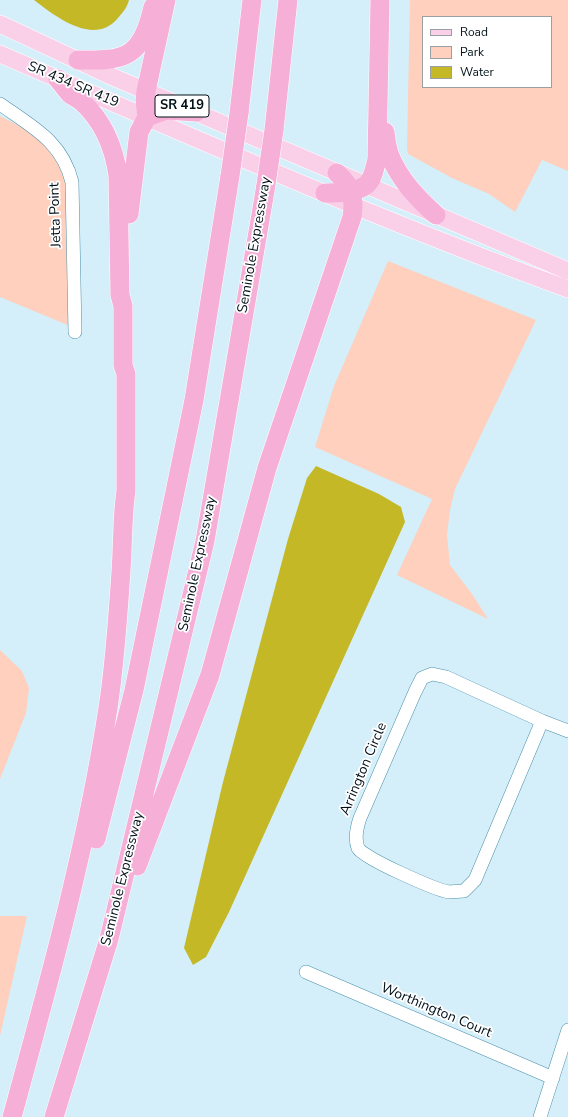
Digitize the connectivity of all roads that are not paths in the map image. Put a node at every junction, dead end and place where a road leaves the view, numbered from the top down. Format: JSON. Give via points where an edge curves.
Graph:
{"nodes":[{"id":1,"x":155,"y":0,"type":"edge"},
{"id":2,"x":166,"y":0,"type":"edge"},
{"id":3,"x":252,"y":0,"type":"edge"},
{"id":4,"x":288,"y":0,"type":"edge"},
{"id":5,"x":380,"y":0,"type":"edge"},
{"id":6,"x":0,"y":24,"type":"edge"},
{"id":7,"x":0,"y":54,"type":"edge"},
{"id":8,"x":78,"y":60,"type":"junction"},
{"id":9,"x":58,"y":79,"type":"junction"},
{"id":10,"x":146,"y":91,"type":"junction"},
{"id":11,"x":378,"y":102,"type":"junction"},
{"id":12,"x":0,"y":104,"type":"edge"},
{"id":13,"x":196,"y":112,"type":"junction"},
{"id":14,"x":146,"y":117,"type":"junction"},
{"id":15,"x":337,"y":173,"type":"joint"},
{"id":16,"x":325,"y":193,"type":"joint"},
{"id":17,"x":357,"y":194,"type":"junction"},
{"id":18,"x":436,"y":215,"type":"junction"},
{"id":19,"x":568,"y":271,"type":"edge"},
{"id":20,"x":568,"y":289,"type":"edge"},
{"id":21,"x":123,"y":306,"type":"junction"},
{"id":22,"x":75,"y":332,"type":"dead end"},
{"id":23,"x":542,"y":721,"type":"junction"},
{"id":24,"x":568,"y":731,"type":"edge"},
{"id":25,"x":109,"y":939,"type":"junction"},
{"id":26,"x":306,"y":972,"type":"dead end"},
{"id":27,"x":568,"y":1030,"type":"edge"},
{"id":28,"x":553,"y":1078,"type":"junction"},
{"id":29,"x":12,"y":1117,"type":"edge"},
{"id":30,"x":20,"y":1117,"type":"edge"},
{"id":31,"x":54,"y":1117,"type":"edge"},
{"id":32,"x":540,"y":1117,"type":"edge"}],
"edges":[{"from":1,"to":8,"type":"highway","via":[[142,41],[132,52],[118,59]]},
{"from":2,"to":10,"type":"highway"},
{"from":3,"to":30,"type":"highway","bridge":true,"via":[[230,176],[194,400],[134,690],[44,1038]]},
{"from":4,"to":25,"type":"highway","name":"Seminole Expressway","bridge":true,"via":[[265,191],[205,541]]},
{"from":5,"to":11,"type":"highway"},
{"from":6,"to":8,"type":"main road","number":"SR 419"},
{"from":7,"to":9,"type":"main road","name":"SR 434 SR 419"},
{"from":8,"to":10,"type":"main road","number":"SR 419"},
{"from":9,"to":14,"type":"main road","name":"SR 434 SR 419"},
{"from":9,"to":21,"type":"highway","via":[[99,121],[115,156],[118,176],[120,295]]},
{"from":10,"to":13,"type":"main road","number":"SR 419"},
{"from":10,"to":14,"type":"highway"},
{"from":11,"to":17,"type":"highway","via":[[377,159],[374,173]]},
{"from":11,"to":18,"type":"highway","via":[[392,161],[402,178]]},
{"from":12,"to":22,"type":"street","name":"Jetta Point","via":[[48,139],[62,155],[69,170],[72,182]]},
{"from":13,"to":14,"type":"highway","via":[[166,110]]},
{"from":13,"to":15,"type":"main road","number":"SR 419"},
{"from":14,"to":16,"type":"main road","number":"SR 419"},
{"from":14,"to":21,"type":"highway","via":[[139,132],[135,159],[129,212],[126,294]]},
{"from":15,"to":17,"type":"highway"},
{"from":16,"to":17,"type":"highway"},
{"from":17,"to":18,"type":"main road"},
{"from":17,"to":20,"type":"main road","via":[[484,258]]},
{"from":17,"to":25,"type":"highway","via":[[352,217],[267,468],[210,675]]},
{"from":18,"to":19,"type":"main road"},
{"from":21,"to":29,"type":"highway","via":[[119,426],[120,490],[123,510],[122,559],[118,623],[108,706],[97,773],[75,873]]},
{"from":23,"to":23,"type":"street","name":"Arrington Circle","via":[[446,676],[432,674],[422,678],[360,818],[356,831],[358,848],[395,871],[448,892],[464,891],[475,880]]},
{"from":23,"to":24,"type":"street","name":"Arrington Circle"},
{"from":25,"to":31,"type":"highway","name":"Seminole Expressway"},
{"from":26,"to":28,"type":"street","name":"Worthington Court"},
{"from":27,"to":28,"type":"street"},
{"from":28,"to":32,"type":"street"}]}
